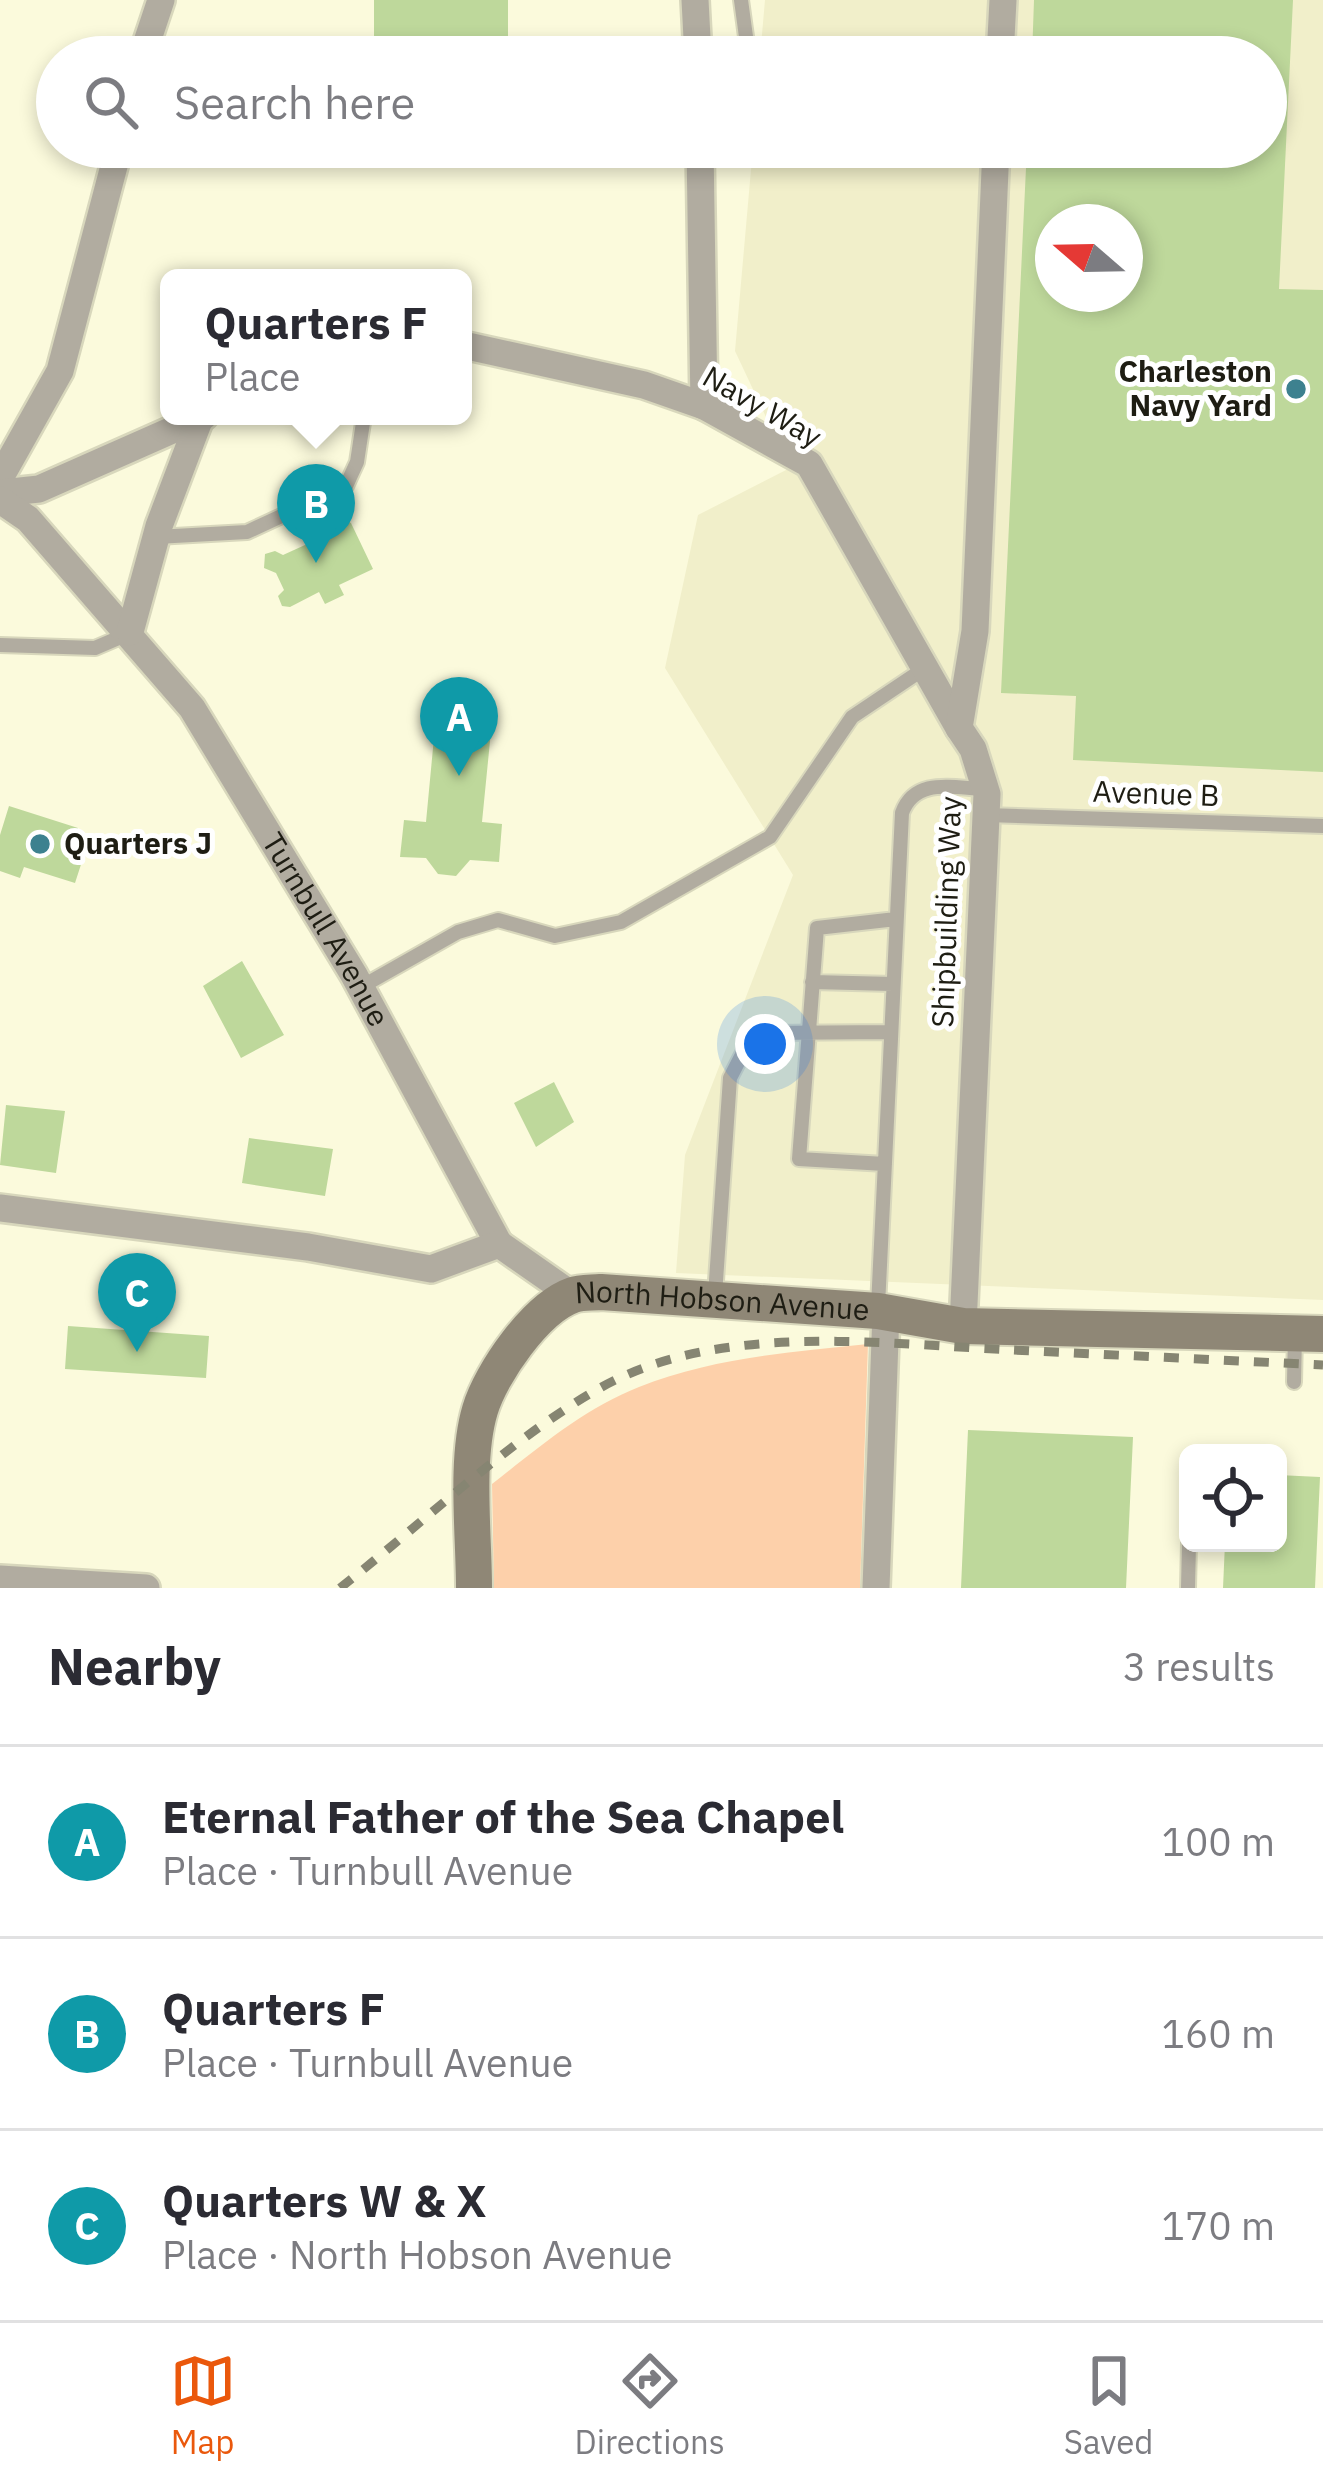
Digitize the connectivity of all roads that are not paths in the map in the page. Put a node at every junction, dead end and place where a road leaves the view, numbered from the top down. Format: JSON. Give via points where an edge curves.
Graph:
{"nodes":[{"id":1,"x":161,"y":0,"type":"edge"},
{"id":2,"x":695,"y":0,"type":"edge"},
{"id":3,"x":741,"y":0,"type":"edge"},
{"id":4,"x":1003,"y":0,"type":"edge"},
{"id":5,"x":149,"y":36,"type":"edge"},
{"id":6,"x":697,"y":36,"type":"edge"},
{"id":7,"x":746,"y":36,"type":"edge"},
{"id":8,"x":1001,"y":36,"type":"edge"},
{"id":9,"x":113,"y":168,"type":"edge"},
{"id":10,"x":700,"y":168,"type":"edge"},
{"id":11,"x":995,"y":168,"type":"edge"},
{"id":12,"x":472,"y":347,"type":"edge"},
{"id":13,"x":704,"y":406,"type":"junction"},
{"id":14,"x":184,"y":425,"type":"edge"},
{"id":15,"x":199,"y":425,"type":"edge"},
{"id":16,"x":363,"y":425,"type":"edge"},
{"id":17,"x":1,"y":478,"type":"edge"},
{"id":18,"x":155,"y":538,"type":"junction"},
{"id":19,"x":130,"y":632,"type":"junction"},
{"id":20,"x":0,"y":645,"type":"edge"},
{"id":21,"x":925,"y":668,"type":"junction"},
{"id":22,"x":959,"y":728,"type":"junction"},
{"id":23,"x":986,"y":802,"type":"junction"},
{"id":24,"x":1323,"y":826,"type":"edge"},
{"id":25,"x":896,"y":919,"type":"junction"},
{"id":26,"x":812,"y":982,"type":"junction"},
{"id":27,"x":893,"y":984,"type":"junction"},
{"id":28,"x":361,"y":987,"type":"junction"},
{"id":29,"x":808,"y":1030,"type":"junction"},
{"id":30,"x":891,"y":1032,"type":"junction"},
{"id":31,"x":885,"y":1164,"type":"junction"},
{"id":32,"x":0,"y":1208,"type":"edge"},
{"id":33,"x":499,"y":1244,"type":"junction"},
{"id":34,"x":572,"y":1295,"type":"junction"},
{"id":35,"x":714,"y":1300,"type":"junction"},
{"id":36,"x":882,"y":1312,"type":"junction"},
{"id":37,"x":963,"y":1326,"type":"junction"},
{"id":38,"x":1309,"y":1334,"type":"edge"},
{"id":39,"x":1294,"y":1382,"type":"dead end"},
{"id":40,"x":1189,"y":1552,"type":"edge"},
{"id":41,"x":0,"y":1580,"type":"edge"},
{"id":42,"x":146,"y":1588,"type":"edge"},
{"id":43,"x":474,"y":1588,"type":"edge"},
{"id":44,"x":876,"y":1588,"type":"edge"},
{"id":45,"x":1188,"y":1588,"type":"edge"}],
"edges":[{"from":1,"to":5,"type":"street"},
{"from":2,"to":6,"type":"street"},
{"from":3,"to":7,"type":"lane"},
{"from":4,"to":8,"type":"street"},
{"from":9,"to":17,"type":"street","via":[[61,370]]},
{"from":10,"to":13,"type":"street"},
{"from":11,"to":22,"type":"street","via":[[975,631]]},
{"from":12,"to":13,"type":"street","name":"Navy Way","via":[[595,371]]},
{"from":13,"to":21,"type":"street","name":"Navy Way","via":[[808,464]]},
{"from":14,"to":17,"type":"street","via":[[39,489]]},
{"from":15,"to":18,"type":"street"},
{"from":16,"to":18,"type":"lane","via":[[346,486],[247,532]]},
{"from":17,"to":19,"type":"street","name":"Turnbull Avenue","via":[[28,520]]},
{"from":18,"to":19,"type":"street"},
{"from":19,"to":20,"type":"lane","via":[[94,648]]},
{"from":19,"to":28,"type":"street","name":"Turnbull Avenue","via":[[192,708]]},
{"from":21,"to":22,"type":"street","name":"Navy Way"},
{"from":21,"to":28,"type":"lane","via":[[852,717],[770,837],[621,922],[555,936],[498,920],[458,932]]},
{"from":22,"to":23,"type":"street","name":"Shipbuilding Way"},
{"from":23,"to":24,"type":"lane","name":"Avenue B"},
{"from":23,"to":25,"type":"lane","name":"Avenue B","via":[[933,787],[908,798]]},
{"from":23,"to":37,"type":"street","name":"Shipbuilding Way"},
{"from":25,"to":26,"type":"lane","via":[[817,928]]},
{"from":25,"to":27,"type":"lane"},
{"from":26,"to":27,"type":"lane"},
{"from":26,"to":29,"type":"lane"},
{"from":27,"to":30,"type":"lane"},
{"from":28,"to":33,"type":"street","name":"Turnbull Avenue"},
{"from":29,"to":30,"type":"lane"},
{"from":29,"to":31,"type":"lane","via":[[800,1159]]},
{"from":29,"to":35,"type":"lane","via":[[762,1033],[730,1078]]},
{"from":30,"to":31,"type":"lane"},
{"from":31,"to":36,"type":"lane"},
{"from":32,"to":33,"type":"street","via":[[430,1269]]},
{"from":33,"to":34,"type":"street","name":"North Hobson Avenue"},
{"from":34,"to":35,"type":"street","name":"North Hobson Avenue"},
{"from":34,"to":43,"type":"street","via":[[521,1339],[480,1411]]},
{"from":35,"to":36,"type":"street","name":"North Hobson Avenue"},
{"from":36,"to":37,"type":"street","name":"North Hobson Avenue"},
{"from":36,"to":44,"type":"street"},
{"from":37,"to":38,"type":"street","name":"North Hobson Avenue"},
{"from":38,"to":39,"type":"lane"},
{"from":40,"to":45,"type":"lane"},
{"from":41,"to":42,"type":"street"}]}
